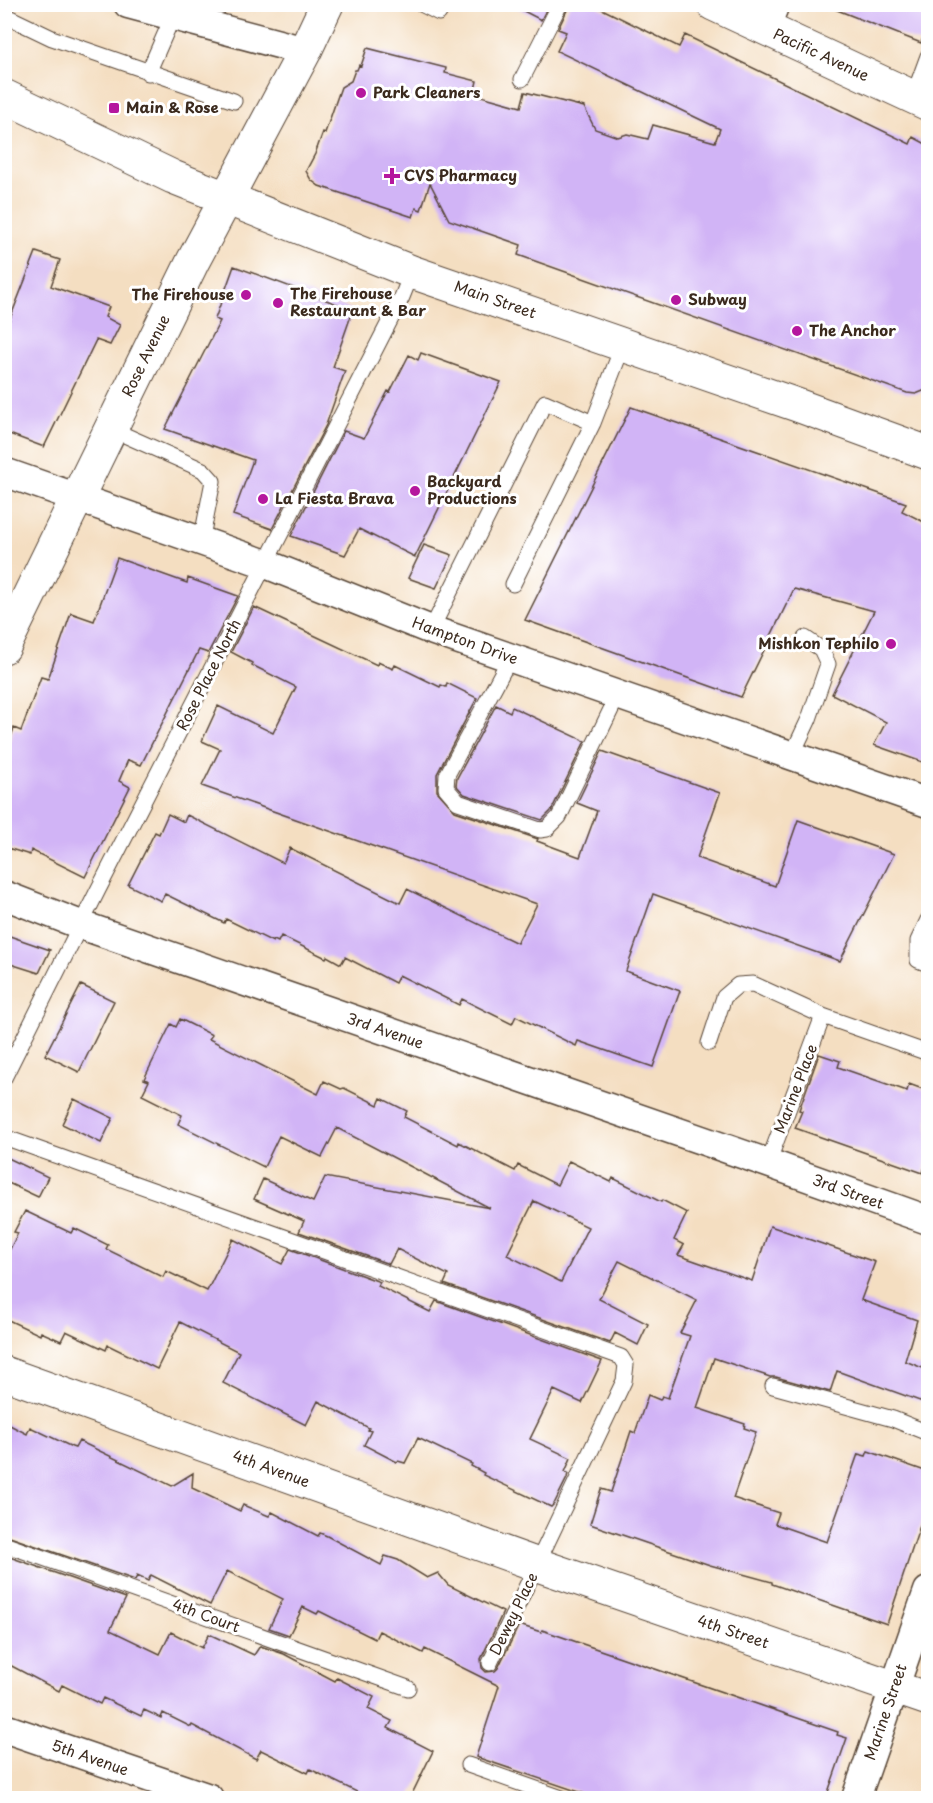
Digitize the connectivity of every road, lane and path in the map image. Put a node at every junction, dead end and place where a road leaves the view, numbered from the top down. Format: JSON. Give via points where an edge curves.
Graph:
{"nodes":[{"id":1,"x":128,"y":4,"type":"edge"},
{"id":2,"x":327,"y":4,"type":"edge"},
{"id":3,"x":421,"y":4,"type":"edge"},
{"id":4,"x":560,"y":4,"type":"edge"},
{"id":5,"x":713,"y":4,"type":"edge"},
{"id":6,"x":165,"y":11,"type":"edge"},
{"id":7,"x":439,"y":13,"type":"dead end"},
{"id":8,"x":4,"y":15,"type":"edge"},
{"id":9,"x":770,"y":17,"type":"edge"},
{"id":10,"x":305,"y":51,"type":"junction"},
{"id":11,"x":928,"y":56,"type":"edge"},
{"id":12,"x":148,"y":73,"type":"junction"},
{"id":13,"x":522,"y":79,"type":"dead end"},
{"id":14,"x":6,"y":99,"type":"edge"},
{"id":15,"x":921,"y":100,"type":"edge"},
{"id":16,"x":234,"y":101,"type":"dead end"},
{"id":17,"x":228,"y":199,"type":"junction"},
{"id":18,"x":412,"y":272,"type":"junction"},
{"id":19,"x":623,"y":345,"type":"junction"},
{"id":20,"x":593,"y":423,"type":"junction"},
{"id":21,"x":111,"y":429,"type":"junction"},
{"id":22,"x":928,"y":453,"type":"edge"},
{"id":23,"x":4,"y":472,"type":"edge"},
{"id":24,"x":77,"y":498,"type":"junction"},
{"id":25,"x":201,"y":542,"type":"junction"},
{"id":26,"x":266,"y":564,"type":"junction"},
{"id":27,"x":513,"y":584,"type":"dead end"},
{"id":28,"x":431,"y":630,"type":"junction"},
{"id":29,"x":805,"y":638,"type":"dead end"},
{"id":30,"x":4,"y":647,"type":"edge"},
{"id":31,"x":510,"y":658,"type":"junction"},
{"id":32,"x":618,"y":695,"type":"junction"},
{"id":33,"x":792,"y":755,"type":"junction"},
{"id":34,"x":928,"y":803,"type":"edge"},
{"id":35,"x":4,"y":895,"type":"edge"},
{"id":36,"x":928,"y":920,"type":"edge"},
{"id":37,"x":81,"y":925,"type":"junction"},
{"id":38,"x":928,"y":964,"type":"edge"},
{"id":39,"x":823,"y":1016,"type":"junction"},
{"id":40,"x":709,"y":1043,"type":"dead end"},
{"id":41,"x":928,"y":1053,"type":"edge"},
{"id":42,"x":4,"y":1078,"type":"edge"},
{"id":43,"x":4,"y":1137,"type":"edge"},
{"id":44,"x":768,"y":1162,"type":"junction"},
{"id":45,"x":928,"y":1220,"type":"edge"},
{"id":46,"x":4,"y":1373,"type":"edge"},
{"id":47,"x":773,"y":1386,"type":"dead end"},
{"id":48,"x":928,"y":1433,"type":"edge"},
{"id":49,"x":4,"y":1544,"type":"edge"},
{"id":50,"x":538,"y":1565,"type":"junction"},
{"id":51,"x":928,"y":1591,"type":"edge"},
{"id":52,"x":490,"y":1664,"type":"dead end"},
{"id":53,"x":894,"y":1687,"type":"junction"},
{"id":54,"x":408,"y":1688,"type":"dead end"},
{"id":55,"x":928,"y":1699,"type":"edge"},
{"id":56,"x":4,"y":1728,"type":"edge"},
{"id":57,"x":468,"y":1765,"type":"dead end"},
{"id":58,"x":209,"y":1798,"type":"edge"},
{"id":59,"x":562,"y":1798,"type":"edge"},
{"id":60,"x":856,"y":1798,"type":"edge"}],
"edges":[{"from":1,"to":6,"type":"street"},
{"from":2,"to":10,"type":"street","name":"Rose Avenue"},
{"from":3,"to":7,"type":"lane"},
{"from":4,"to":13,"type":"lane"},
{"from":5,"to":9,"type":"street","name":"Pacific Avenue"},
{"from":6,"to":10,"type":"street"},
{"from":6,"to":12,"type":"lane"},
{"from":8,"to":12,"type":"lane","via":[[52,38]]},
{"from":9,"to":15,"type":"street","name":"Pacific Avenue"},
{"from":10,"to":17,"type":"street","name":"Rose Avenue"},
{"from":11,"to":15,"type":"lane"},
{"from":12,"to":16,"type":"lane"},
{"from":14,"to":17,"type":"street","name":"Main Street"},
{"from":17,"to":18,"type":"street","name":"Main Street"},
{"from":17,"to":21,"type":"street","name":"Rose Avenue","via":[[193,261]]},
{"from":18,"to":19,"type":"street","name":"Main Street"},
{"from":18,"to":26,"type":"lane","name":"Rose Place North"},
{"from":19,"to":20,"type":"lane"},
{"from":19,"to":22,"type":"street","name":"Main Street"},
{"from":20,"to":27,"type":"lane"},
{"from":20,"to":28,"type":"lane","via":[[545,402]]},
{"from":21,"to":24,"type":"street","name":"Rose Avenue"},
{"from":21,"to":25,"type":"lane","via":[[203,470],[213,481]]},
{"from":23,"to":24,"type":"street","name":"Hampton Drive"},
{"from":24,"to":25,"type":"street","name":"Hampton Drive"},
{"from":24,"to":30,"type":"street","name":"Rose Avenue"},
{"from":25,"to":26,"type":"street","name":"Hampton Drive"},
{"from":26,"to":28,"type":"street","name":"Hampton Drive"},
{"from":26,"to":37,"type":"lane","name":"Rose Place North"},
{"from":28,"to":31,"type":"street","name":"Hampton Drive"},
{"from":29,"to":33,"type":"lane","via":[[821,649],[828,664]]},
{"from":31,"to":32,"type":"street","name":"Hampton Drive"},
{"from":31,"to":32,"type":"lane","via":[[447,775],[446,788],[458,802],[547,829],[559,817]]},
{"from":32,"to":33,"type":"street","name":"Hampton Drive"},
{"from":33,"to":34,"type":"street","name":"Hampton Drive"},
{"from":35,"to":37,"type":"street","name":"3rd Avenue"},
{"from":36,"to":38,"type":"lane","via":[[918,941],[918,960]]},
{"from":37,"to":42,"type":"lane","name":"Rose Place North"},
{"from":37,"to":44,"type":"street","name":"3rd Avenue"},
{"from":39,"to":40,"type":"lane","via":[[753,984],[738,985],[724,997]]},
{"from":39,"to":41,"type":"lane"},
{"from":39,"to":44,"type":"lane","name":"Marine Place"},
{"from":43,"to":50,"type":"lane","name":"Dewey Place","via":[[621,1357],[626,1365],[624,1381]]},
{"from":44,"to":45,"type":"street","name":"3rd Street"},
{"from":46,"to":50,"type":"street","name":"4th Avenue"},
{"from":47,"to":48,"type":"lane","via":[[893,1419]]},
{"from":49,"to":54,"type":"lane","name":"4th Court"},
{"from":50,"to":52,"type":"lane","name":"Dewey Place"},
{"from":50,"to":53,"type":"street","name":"4th Street"},
{"from":51,"to":53,"type":"street","name":"Marine Street"},
{"from":53,"to":55,"type":"street","name":"4th Street"},
{"from":53,"to":60,"type":"street","name":"Marine Street"},
{"from":56,"to":58,"type":"street","name":"5th Avenue"},
{"from":57,"to":59,"type":"lane"}]}
